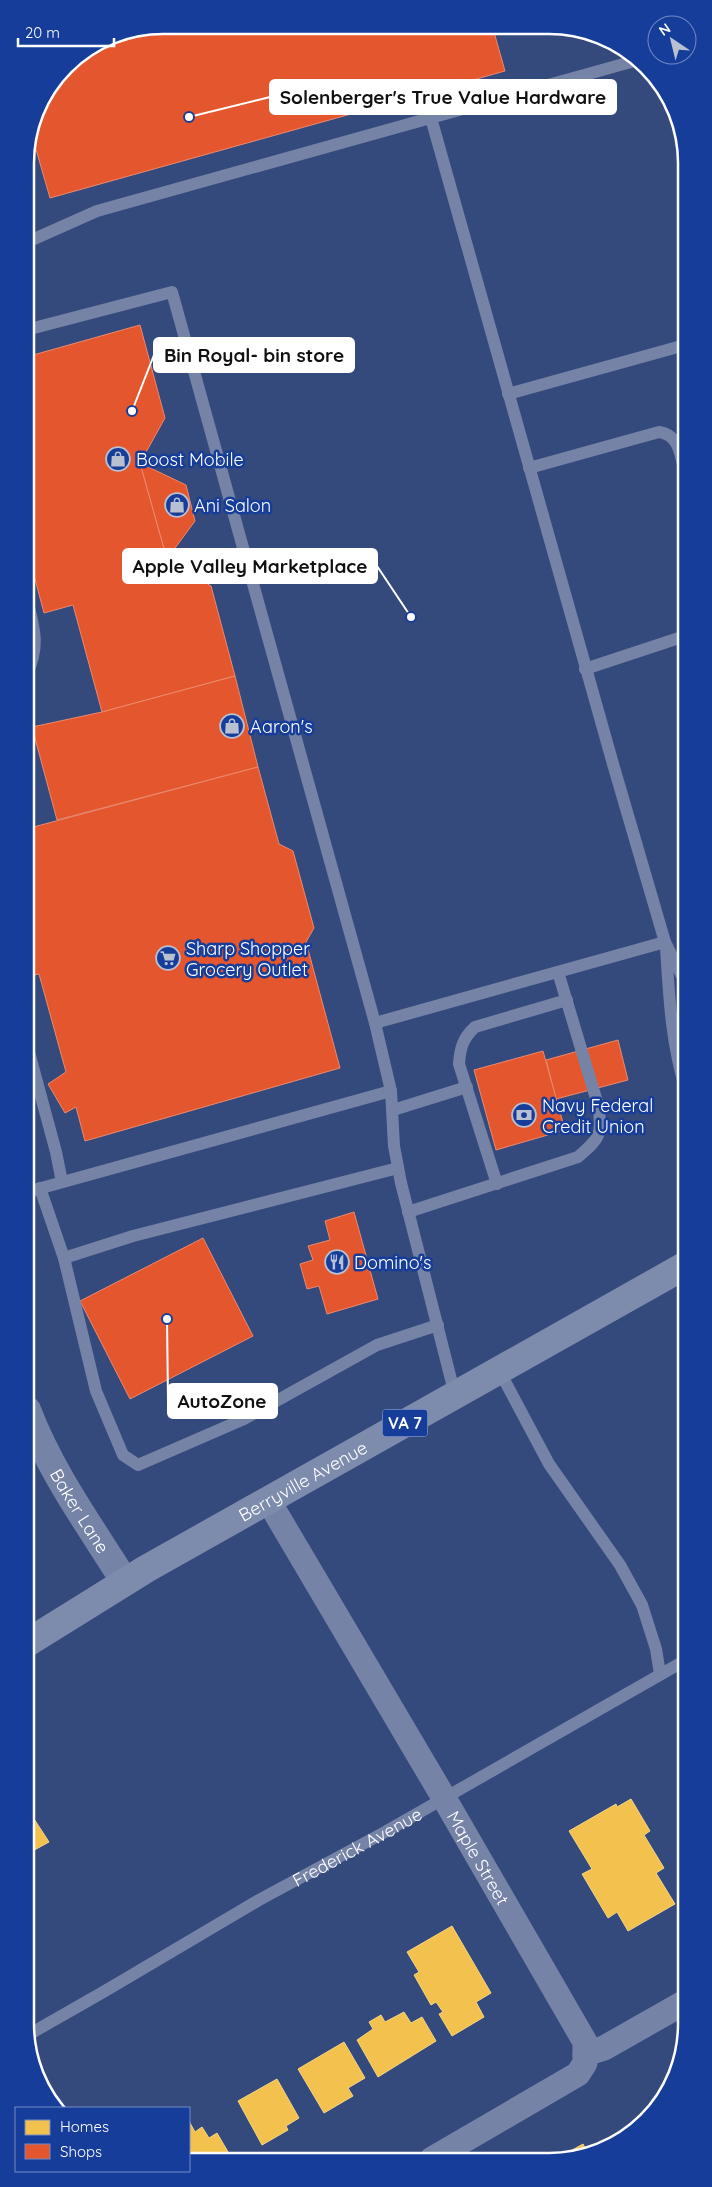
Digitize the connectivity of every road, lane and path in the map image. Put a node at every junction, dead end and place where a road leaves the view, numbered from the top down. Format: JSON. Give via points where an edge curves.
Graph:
{"nodes":[{"id":1,"x":630,"y":62,"type":"edge"},
{"id":2,"x":431,"y":118,"type":"junction"},
{"id":3,"x":34,"y":239,"type":"edge"},
{"id":4,"x":34,"y":328,"type":"edge"},
{"id":5,"x":678,"y":347,"type":"edge"},
{"id":6,"x":508,"y":394,"type":"junction"},
{"id":7,"x":678,"y":444,"type":"edge"},
{"id":8,"x":530,"y":468,"type":"junction"},
{"id":9,"x":34,"y":632,"type":"edge"},
{"id":10,"x":678,"y":638,"type":"edge"},
{"id":11,"x":34,"y":660,"type":"edge"},
{"id":12,"x":585,"y":669,"type":"junction"},
{"id":13,"x":665,"y":942,"type":"junction"},
{"id":14,"x":678,"y":967,"type":"edge"},
{"id":15,"x":558,"y":972,"type":"junction"},
{"id":16,"x":567,"y":1000,"type":"junction"},
{"id":17,"x":375,"y":1023,"type":"junction"},
{"id":18,"x":678,"y":1058,"type":"edge"},
{"id":19,"x":34,"y":1071,"type":"edge"},
{"id":20,"x":466,"y":1087,"type":"junction"},
{"id":21,"x":391,"y":1091,"type":"junction"},
{"id":22,"x":393,"y":1110,"type":"junction"},
{"id":23,"x":398,"y":1168,"type":"junction"},
{"id":24,"x":62,"y":1182,"type":"junction"},
{"id":25,"x":497,"y":1184,"type":"junction"},
{"id":26,"x":40,"y":1188,"type":"junction"},
{"id":27,"x":34,"y":1190,"type":"edge"},
{"id":28,"x":408,"y":1212,"type":"junction"},
{"id":29,"x":64,"y":1258,"type":"junction"},
{"id":30,"x":678,"y":1269,"type":"edge"},
{"id":31,"x":438,"y":1325,"type":"junction"},
{"id":32,"x":499,"y":1370,"type":"junction"},
{"id":33,"x":455,"y":1395,"type":"junction"},
{"id":34,"x":34,"y":1428,"type":"edge"},
{"id":35,"x":268,"y":1500,"type":"junction"},
{"id":36,"x":125,"y":1582,"type":"junction"},
{"id":37,"x":34,"y":1639,"type":"edge"},
{"id":38,"x":678,"y":1664,"type":"edge"},
{"id":39,"x":660,"y":1674,"type":"junction"},
{"id":40,"x":444,"y":1798,"type":"junction"},
{"id":41,"x":678,"y":2006,"type":"edge"},
{"id":42,"x":34,"y":2032,"type":"edge"},
{"id":43,"x":585,"y":2054,"type":"junction"},
{"id":44,"x":442,"y":2153,"type":"edge"}],
"edges":[{"from":1,"to":2,"type":"lane"},
{"from":2,"to":3,"type":"lane","via":[[97,211]]},
{"from":2,"to":6,"type":"lane"},
{"from":4,"to":17,"type":"lane","via":[[172,292]]},
{"from":5,"to":6,"type":"lane"},
{"from":6,"to":8,"type":"lane"},
{"from":7,"to":8,"type":"lane","via":[[668,433],[659,432]]},
{"from":8,"to":12,"type":"lane"},
{"from":9,"to":11,"type":"lane"},
{"from":10,"to":12,"type":"lane"},
{"from":12,"to":13,"type":"lane"},
{"from":13,"to":14,"type":"lane"},
{"from":13,"to":15,"type":"lane"},
{"from":13,"to":18,"type":"lane","via":[[670,1014]]},
{"from":15,"to":16,"type":"lane"},
{"from":15,"to":17,"type":"lane"},
{"from":16,"to":20,"type":"lane","via":[[484,1023],[466,1035],[460,1049],[459,1064]]},
{"from":16,"to":25,"type":"lane","via":[[598,1105],[601,1123],[596,1141],[578,1157]]},
{"from":17,"to":21,"type":"lane"},
{"from":19,"to":24,"type":"lane"},
{"from":20,"to":22,"type":"lane"},
{"from":20,"to":25,"type":"lane"},
{"from":21,"to":22,"type":"lane"},
{"from":21,"to":24,"type":"lane"},
{"from":22,"to":23,"type":"lane"},
{"from":23,"to":28,"type":"lane"},
{"from":23,"to":29,"type":"lane","via":[[133,1236]]},
{"from":24,"to":26,"type":"lane"},
{"from":25,"to":28,"type":"lane"},
{"from":26,"to":27,"type":"lane"},
{"from":26,"to":29,"type":"lane"},
{"from":28,"to":31,"type":"lane"},
{"from":29,"to":31,"type":"lane","via":[[96,1391],[123,1455],[138,1465],[244,1419],[377,1345]]},
{"from":30,"to":32,"type":"main road","name":"Berryville Avenue","number":"VA 7"},
{"from":31,"to":33,"type":"lane"},
{"from":32,"to":33,"type":"main road","name":"Berryville Avenue","number":"VA 7"},
{"from":32,"to":39,"type":"lane","via":[[549,1464],[620,1565],[642,1606],[656,1649]]},
{"from":33,"to":35,"type":"main road","name":"Berryville Avenue","number":"VA 7"},
{"from":34,"to":36,"type":"street","name":"Baker Lane","via":[[52,1464]]},
{"from":35,"to":36,"type":"main road","name":"Berryville Avenue","number":"VA 7"},
{"from":35,"to":40,"type":"street","name":"Maple Street"},
{"from":36,"to":37,"type":"main road","name":"Berryville Avenue","number":"VA 7"},
{"from":38,"to":39,"type":"lane","name":"Frederick Avenue"},
{"from":39,"to":40,"type":"lane","name":"Frederick Avenue"},
{"from":40,"to":42,"type":"lane","name":"Frederick Avenue","via":[[259,1900]]},
{"from":40,"to":43,"type":"street","name":"Maple Street","via":[[585,2042]]},
{"from":41,"to":43,"type":"street","via":[[604,2048]]},
{"from":43,"to":44,"type":"street","via":[[578,2074]]}]}
